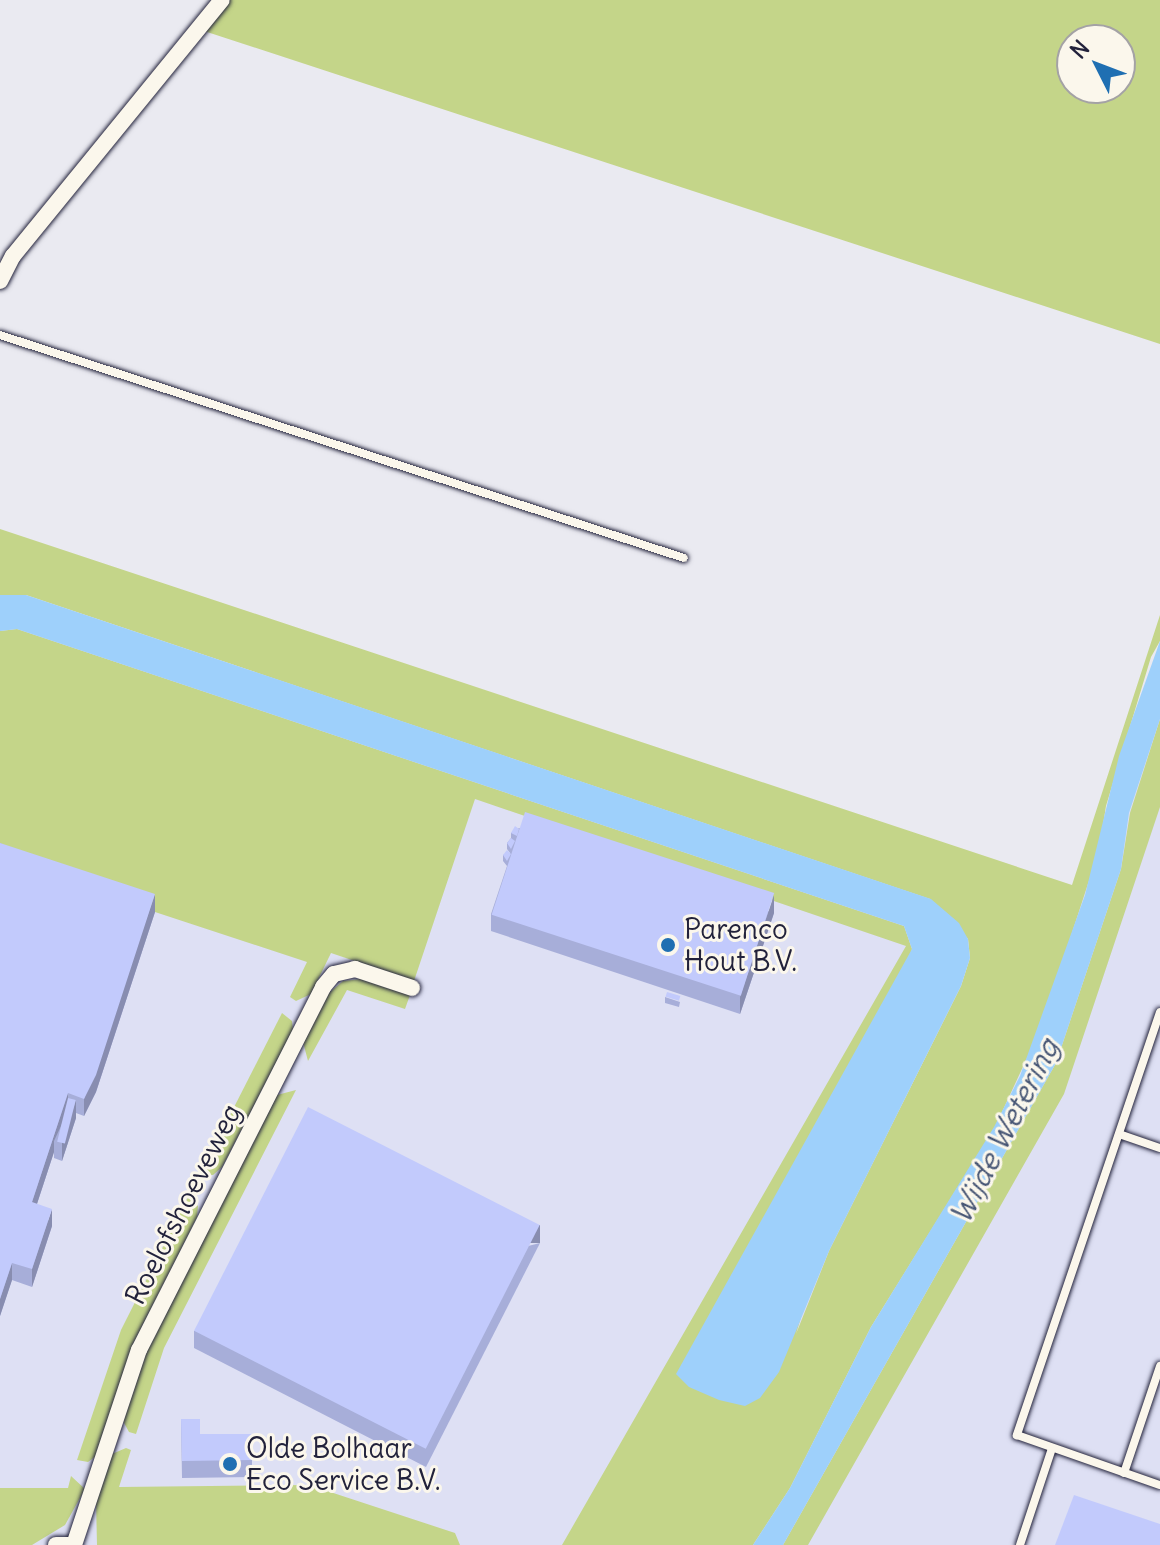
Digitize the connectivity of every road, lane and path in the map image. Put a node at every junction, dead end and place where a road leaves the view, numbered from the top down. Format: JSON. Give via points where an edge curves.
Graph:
{"nodes":[{"id":1,"x":222,"y":0,"type":"edge"},
{"id":2,"x":0,"y":281,"type":"edge"},
{"id":3,"x":0,"y":335,"type":"edge"},
{"id":4,"x":684,"y":558,"type":"dead end"},
{"id":5,"x":412,"y":988,"type":"dead end"},
{"id":6,"x":1160,"y":1012,"type":"edge"},
{"id":7,"x":1119,"y":1134,"type":"junction"},
{"id":8,"x":1160,"y":1148,"type":"edge"},
{"id":9,"x":1160,"y":1366,"type":"edge"},
{"id":10,"x":1052,"y":1448,"type":"junction"},
{"id":11,"x":1124,"y":1473,"type":"junction"},
{"id":12,"x":1160,"y":1485,"type":"edge"},
{"id":13,"x":56,"y":1545,"type":"edge"},
{"id":14,"x":73,"y":1545,"type":"edge"},
{"id":15,"x":1020,"y":1545,"type":"edge"}],
"edges":[{"from":1,"to":2,"type":"street","via":[[13,256]]},
{"from":3,"to":4,"type":"lane"},
{"from":5,"to":14,"type":"street","name":"Roelofshoeveweg","via":[[355,969],[334,974],[323,987],[139,1350]]},
{"from":6,"to":7,"type":"lane"},
{"from":7,"to":8,"type":"lane"},
{"from":7,"to":10,"type":"lane","via":[[1017,1435]]},
{"from":9,"to":11,"type":"lane"},
{"from":10,"to":11,"type":"lane"},
{"from":10,"to":15,"type":"lane"},
{"from":11,"to":12,"type":"lane"},
{"from":13,"to":14,"type":"street"}]}
